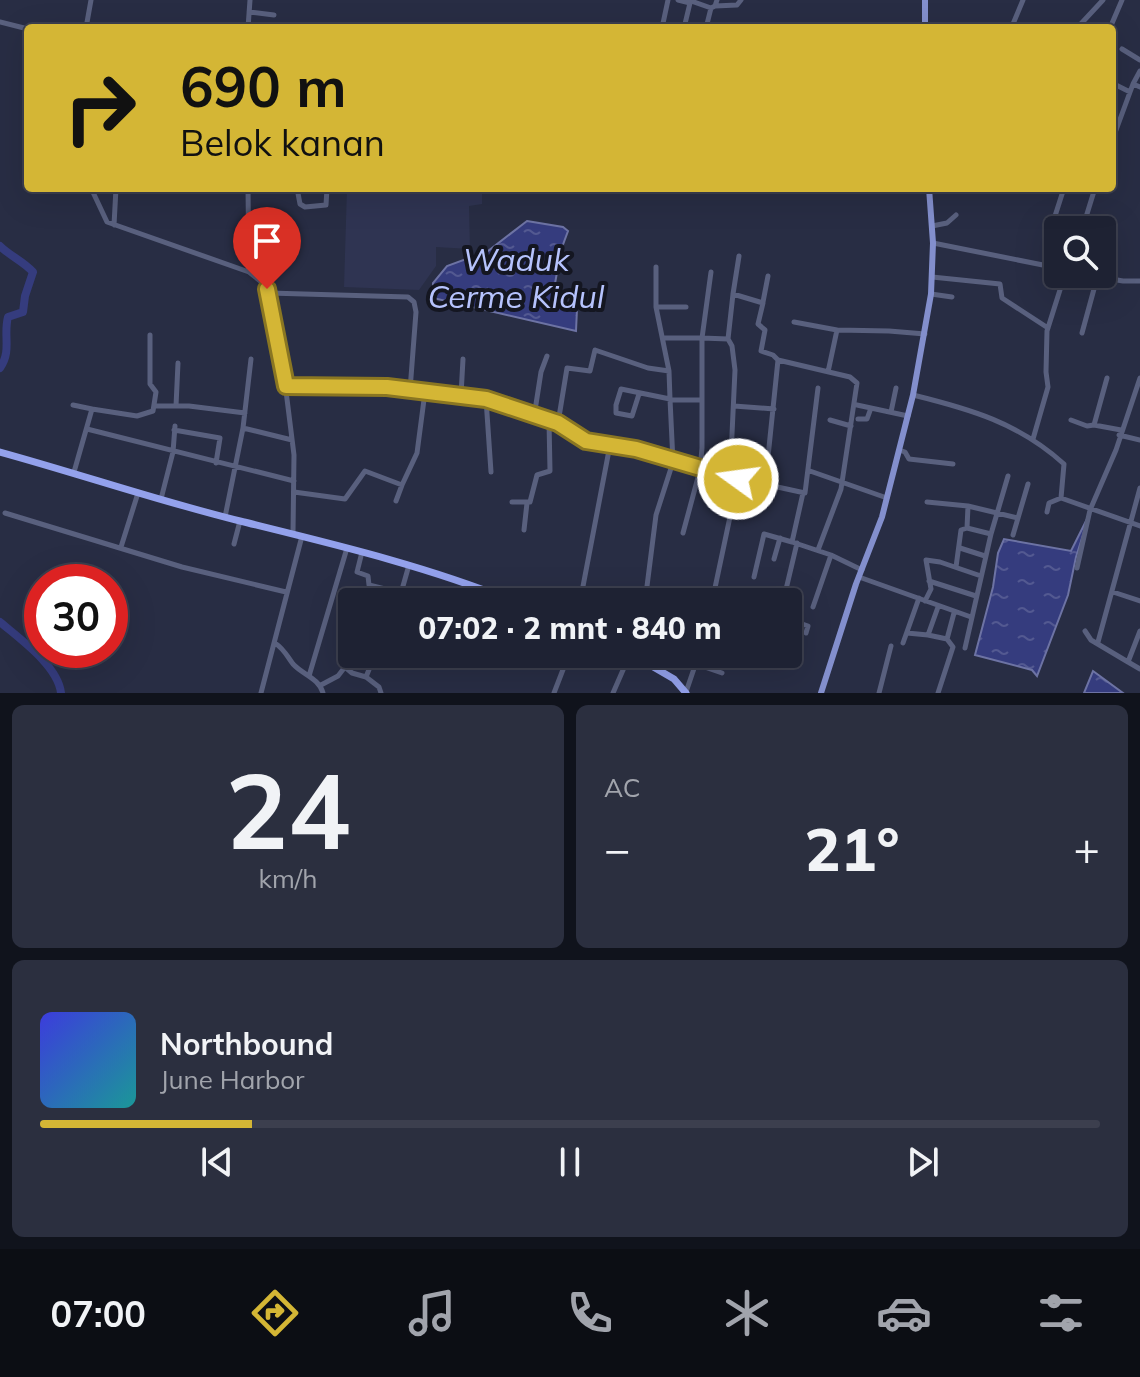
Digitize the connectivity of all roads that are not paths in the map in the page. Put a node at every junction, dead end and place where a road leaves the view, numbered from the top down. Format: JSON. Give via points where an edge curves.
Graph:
{"nodes":[{"id":1,"x":91,"y":0,"type":"edge"},
{"id":2,"x":250,"y":0,"type":"edge"},
{"id":3,"x":668,"y":0,"type":"edge"},
{"id":4,"x":678,"y":0,"type":"edge"},
{"id":5,"x":741,"y":0,"type":"edge"},
{"id":6,"x":925,"y":0,"type":"edge"},
{"id":7,"x":1023,"y":0,"type":"edge"},
{"id":8,"x":1103,"y":0,"type":"edge"},
{"id":9,"x":690,"y":1,"type":"edge"},
{"id":10,"x":1118,"y":2,"type":"edge"},
{"id":11,"x":714,"y":5,"type":"edge"},
{"id":12,"x":249,"y":12,"type":"junction"},
{"id":13,"x":274,"y":15,"type":"dead end"},
{"id":14,"x":0,"y":22,"type":"edge"},
{"id":15,"x":87,"y":24,"type":"edge"},
{"id":16,"x":248,"y":24,"type":"edge"},
{"id":17,"x":663,"y":24,"type":"edge"},
{"id":18,"x":685,"y":24,"type":"edge"},
{"id":19,"x":707,"y":24,"type":"edge"},
{"id":20,"x":925,"y":24,"type":"edge"},
{"id":21,"x":1013,"y":24,"type":"edge"},
{"id":22,"x":1081,"y":24,"type":"edge"},
{"id":23,"x":1111,"y":24,"type":"edge"},
{"id":24,"x":24,"y":28,"type":"edge"},
{"id":25,"x":1122,"y":49,"type":"dead end"},
{"id":26,"x":1140,"y":60,"type":"edge"},
{"id":27,"x":1140,"y":71,"type":"edge"},
{"id":28,"x":1133,"y":84,"type":"junction"},
{"id":29,"x":1116,"y":85,"type":"edge"},
{"id":30,"x":1140,"y":87,"type":"edge"},
{"id":31,"x":1130,"y":92,"type":"junction"},
{"id":32,"x":1116,"y":130,"type":"edge"},
{"id":33,"x":93,"y":192,"type":"edge"},
{"id":34,"x":116,"y":192,"type":"edge"},
{"id":35,"x":248,"y":192,"type":"edge"},
{"id":36,"x":298,"y":192,"type":"edge"},
{"id":37,"x":327,"y":192,"type":"edge"},
{"id":38,"x":929,"y":192,"type":"edge"},
{"id":39,"x":1063,"y":192,"type":"edge"},
{"id":40,"x":1094,"y":192,"type":"edge"},
{"id":41,"x":956,"y":215,"type":"dead end"},
{"id":42,"x":1055,"y":216,"type":"dead end"},
{"id":43,"x":1086,"y":216,"type":"edge"},
{"id":44,"x":114,"y":225,"type":"junction"},
{"id":45,"x":932,"y":226,"type":"junction"},
{"id":46,"x":933,"y":243,"type":"junction"},
{"id":47,"x":739,"y":256,"type":"dead end"},
{"id":48,"x":1044,"y":265,"type":"edge"},
{"id":49,"x":656,"y":267,"type":"dead end"},
{"id":50,"x":249,"y":272,"type":"junction"},
{"id":51,"x":711,"y":272,"type":"dead end"},
{"id":52,"x":768,"y":276,"type":"dead end"},
{"id":53,"x":932,"y":277,"type":"junction"},
{"id":54,"x":1116,"y":279,"type":"edge"},
{"id":55,"x":1140,"y":281,"type":"edge"},
{"id":56,"x":1061,"y":288,"type":"edge"},
{"id":57,"x":1094,"y":288,"type":"edge"},
{"id":58,"x":269,"y":293,"type":"junction"},
{"id":59,"x":733,"y":294,"type":"junction"},
{"id":60,"x":931,"y":294,"type":"junction"},
{"id":61,"x":952,"y":297,"type":"dead end"},
{"id":62,"x":763,"y":303,"type":"junction"},
{"id":63,"x":656,"y":307,"type":"junction"},
{"id":64,"x":686,"y":307,"type":"dead end"},
{"id":65,"x":794,"y":322,"type":"dead end"},
{"id":66,"x":1048,"y":328,"type":"junction"},
{"id":67,"x":837,"y":330,"type":"junction"},
{"id":68,"x":1082,"y":333,"type":"dead end"},
{"id":69,"x":925,"y":334,"type":"junction"},
{"id":70,"x":150,"y":335,"type":"dead end"},
{"id":71,"x":664,"y":338,"type":"junction"},
{"id":72,"x":702,"y":338,"type":"junction"},
{"id":73,"x":728,"y":339,"type":"junction"},
{"id":74,"x":547,"y":356,"type":"dead end"},
{"id":75,"x":251,"y":359,"type":"dead end"},
{"id":76,"x":463,"y":359,"type":"dead end"},
{"id":77,"x":778,"y":360,"type":"junction"},
{"id":78,"x":178,"y":363,"type":"dead end"},
{"id":79,"x":669,"y":371,"type":"junction"},
{"id":80,"x":828,"y":372,"type":"junction"},
{"id":81,"x":1107,"y":378,"type":"dead end"},
{"id":82,"x":1140,"y":378,"type":"edge"},
{"id":83,"x":286,"y":386,"type":"junction"},
{"id":84,"x":818,"y":388,"type":"dead end"},
{"id":85,"x":896,"y":388,"type":"dead end"},
{"id":86,"x":410,"y":390,"type":"junction"},
{"id":87,"x":425,"y":392,"type":"junction"},
{"id":88,"x":639,"y":394,"type":"junction"},
{"id":89,"x":461,"y":395,"type":"junction"},
{"id":90,"x":913,"y":395,"type":"junction"},
{"id":91,"x":486,"y":399,"type":"junction"},
{"id":92,"x":670,"y":400,"type":"junction"},
{"id":93,"x":702,"y":400,"type":"junction"},
{"id":94,"x":73,"y":405,"type":"dead end"},
{"id":95,"x":857,"y":405,"type":"dead end"},
{"id":96,"x":155,"y":406,"type":"junction"},
{"id":97,"x":176,"y":406,"type":"junction"},
{"id":98,"x":734,"y":406,"type":"junction"},
{"id":99,"x":871,"y":408,"type":"junction"},
{"id":100,"x":92,"y":409,"type":"junction"},
{"id":101,"x":774,"y":409,"type":"junction"},
{"id":102,"x":891,"y":412,"type":"junction"},
{"id":103,"x":245,"y":413,"type":"junction"},
{"id":104,"x":908,"y":416,"type":"junction"},
{"id":105,"x":534,"y":417,"type":"junction"},
{"id":106,"x":858,"y":419,"type":"dead end"},
{"id":107,"x":830,"y":420,"type":"dead end"},
{"id":108,"x":1071,"y":420,"type":"dead end"},
{"id":109,"x":549,"y":421,"type":"junction"},
{"id":110,"x":558,"y":423,"type":"junction"},
{"id":111,"x":1094,"y":425,"type":"junction"},
{"id":112,"x":851,"y":426,"type":"junction"},
{"id":113,"x":243,"y":428,"type":"junction"},
{"id":114,"x":87,"y":429,"type":"junction"},
{"id":115,"x":1120,"y":433,"type":"junction"},
{"id":116,"x":1033,"y":439,"type":"junction"},
{"id":117,"x":292,"y":440,"type":"junction"},
{"id":118,"x":1140,"y":440,"type":"edge"},
{"id":119,"x":610,"y":445,"type":"junction"},
{"id":120,"x":899,"y":450,"type":"junction"},
{"id":121,"x":0,"y":452,"type":"edge"},
{"id":122,"x":173,"y":452,"type":"junction"},
{"id":123,"x":673,"y":462,"type":"junction"},
{"id":124,"x":216,"y":463,"type":"junction"},
{"id":125,"x":953,"y":464,"type":"dead end"},
{"id":126,"x":235,"y":468,"type":"junction"},
{"id":127,"x":700,"y":470,"type":"junction"},
{"id":128,"x":810,"y":471,"type":"junction"},
{"id":129,"x":74,"y":472,"type":"junction"},
{"id":130,"x":491,"y":472,"type":"dead end"},
{"id":131,"x":1008,"y":476,"type":"dead end"},
{"id":132,"x":730,"y":477,"type":"junction"},
{"id":133,"x":738,"y":479,"type":"junction"},
{"id":134,"x":842,"y":480,"type":"junction"},
{"id":135,"x":294,"y":481,"type":"junction"},
{"id":136,"x":1028,"y":484,"type":"dead end"},
{"id":137,"x":402,"y":485,"type":"junction"},
{"id":138,"x":765,"y":486,"type":"junction"},
{"id":139,"x":1140,"y":488,"type":"edge"},
{"id":140,"x":138,"y":492,"type":"junction"},
{"id":141,"x":294,"y":492,"type":"junction"},
{"id":142,"x":803,"y":493,"type":"junction"},
{"id":143,"x":887,"y":498,"type":"junction"},
{"id":144,"x":1061,"y":498,"type":"junction"},
{"id":145,"x":161,"y":499,"type":"junction"},
{"id":146,"x":396,"y":501,"type":"dead end"},
{"id":147,"x":512,"y":502,"type":"dead end"},
{"id":148,"x":927,"y":502,"type":"dead end"},
{"id":149,"x":527,"y":503,"type":"junction"},
{"id":150,"x":968,"y":506,"type":"junction"},
{"id":151,"x":1090,"y":510,"type":"junction"},
{"id":152,"x":997,"y":512,"type":"junction"},
{"id":153,"x":1047,"y":512,"type":"dead end"},
{"id":154,"x":5,"y":513,"type":"dead end"},
{"id":155,"x":225,"y":517,"type":"junction"},
{"id":156,"x":1018,"y":518,"type":"junction"},
{"id":157,"x":240,"y":521,"type":"junction"},
{"id":158,"x":1130,"y":523,"type":"junction"},
{"id":159,"x":1140,"y":526,"type":"edge"},
{"id":160,"x":967,"y":528,"type":"junction"},
{"id":161,"x":524,"y":530,"type":"dead end"},
{"id":162,"x":293,"y":533,"type":"junction"},
{"id":163,"x":683,"y":533,"type":"dead end"},
{"id":164,"x":991,"y":534,"type":"junction"},
{"id":165,"x":1013,"y":535,"type":"dead end"},
{"id":166,"x":302,"y":536,"type":"junction"},
{"id":167,"x":780,"y":538,"type":"junction"},
{"id":168,"x":795,"y":543,"type":"junction"},
{"id":169,"x":234,"y":544,"type":"dead end"},
{"id":170,"x":121,"y":547,"type":"junction"},
{"id":171,"x":959,"y":547,"type":"junction"},
{"id":172,"x":347,"y":548,"type":"junction"},
{"id":173,"x":818,"y":550,"type":"junction"},
{"id":174,"x":362,"y":552,"type":"junction"},
{"id":175,"x":831,"y":555,"type":"junction"},
{"id":176,"x":985,"y":556,"type":"junction"},
{"id":177,"x":774,"y":559,"type":"dead end"},
{"id":178,"x":409,"y":565,"type":"junction"},
{"id":179,"x":956,"y":567,"type":"junction"},
{"id":180,"x":1077,"y":568,"type":"dead end"},
{"id":181,"x":861,"y":573,"type":"junction"},
{"id":182,"x":981,"y":576,"type":"junction"},
{"id":183,"x":754,"y":577,"type":"dead end"},
{"id":184,"x":929,"y":581,"type":"junction"},
{"id":185,"x":480,"y":588,"type":"edge"},
{"id":186,"x":583,"y":588,"type":"edge"},
{"id":187,"x":647,"y":588,"type":"edge"},
{"id":188,"x":715,"y":588,"type":"edge"},
{"id":189,"x":786,"y":588,"type":"edge"},
{"id":190,"x":286,"y":592,"type":"junction"},
{"id":191,"x":1113,"y":592,"type":"junction"},
{"id":192,"x":976,"y":596,"type":"junction"},
{"id":193,"x":922,"y":600,"type":"junction"},
{"id":194,"x":1140,"y":601,"type":"edge"},
{"id":195,"x":813,"y":607,"type":"dead end"},
{"id":196,"x":938,"y":607,"type":"junction"},
{"id":197,"x":954,"y":613,"type":"junction"},
{"id":198,"x":971,"y":617,"type":"junction"},
{"id":199,"x":802,"y":624,"type":"edge"},
{"id":200,"x":1085,"y":631,"type":"dead end"},
{"id":201,"x":1140,"y":631,"type":"edge"},
{"id":202,"x":806,"y":633,"type":"dead end"},
{"id":203,"x":907,"y":633,"type":"junction"},
{"id":204,"x":928,"y":635,"type":"junction"},
{"id":205,"x":947,"y":639,"type":"junction"},
{"id":206,"x":1098,"y":642,"type":"junction"},
{"id":207,"x":275,"y":643,"type":"junction"},
{"id":208,"x":903,"y":643,"type":"dead end"},
{"id":209,"x":891,"y":646,"type":"dead end"},
{"id":210,"x":965,"y":648,"type":"dead end"},
{"id":211,"x":1128,"y":662,"type":"junction"},
{"id":212,"x":344,"y":668,"type":"edge"},
{"id":213,"x":346,"y":668,"type":"edge"},
{"id":214,"x":370,"y":668,"type":"edge"},
{"id":215,"x":564,"y":668,"type":"edge"},
{"id":216,"x":625,"y":668,"type":"edge"},
{"id":217,"x":655,"y":668,"type":"edge"},
{"id":218,"x":695,"y":668,"type":"edge"},
{"id":219,"x":708,"y":668,"type":"edge"},
{"id":220,"x":1140,"y":669,"type":"edge"},
{"id":221,"x":722,"y":673,"type":"dead end"},
{"id":222,"x":309,"y":676,"type":"junction"},
{"id":223,"x":366,"y":677,"type":"junction"},
{"id":224,"x":321,"y":685,"type":"junction"},
{"id":225,"x":821,"y":692,"type":"edge"},
{"id":226,"x":261,"y":693,"type":"edge"},
{"id":227,"x":323,"y":693,"type":"edge"},
{"id":228,"x":381,"y":693,"type":"edge"},
{"id":229,"x":554,"y":693,"type":"edge"},
{"id":230,"x":613,"y":693,"type":"edge"},
{"id":231,"x":686,"y":693,"type":"edge"},
{"id":232,"x":830,"y":693,"type":"edge"},
{"id":233,"x":879,"y":693,"type":"edge"},
{"id":234,"x":938,"y":693,"type":"edge"}],
"edges":[{"from":1,"to":15,"type":"street"},
{"from":2,"to":12,"type":"street"},
{"from":3,"to":17,"type":"street"},
{"from":4,"to":9,"type":"street"},
{"from":5,"to":11,"type":"street","via":[[737,5]]},
{"from":6,"to":20,"type":"main road"},
{"from":7,"to":21,"type":"street"},
{"from":8,"to":22,"type":"street"},
{"from":9,"to":11,"type":"street"},
{"from":9,"to":18,"type":"street"},
{"from":10,"to":23,"type":"street"},
{"from":11,"to":19,"type":"street"},
{"from":12,"to":13,"type":"street"},
{"from":12,"to":16,"type":"street"},
{"from":14,"to":24,"type":"street"},
{"from":25,"to":26,"type":"street"},
{"from":27,"to":28,"type":"street"},
{"from":28,"to":30,"type":"street"},
{"from":28,"to":31,"type":"street"},
{"from":29,"to":31,"type":"street"},
{"from":31,"to":32,"type":"street"},
{"from":33,"to":44,"type":"street","via":[[103,219]]},
{"from":34,"to":44,"type":"street"},
{"from":35,"to":50,"type":"street"},
{"from":36,"to":37,"type":"street","via":[[305,207],[326,205]]},
{"from":38,"to":45,"type":"main road"},
{"from":39,"to":42,"type":"street"},
{"from":40,"to":43,"type":"street"},
{"from":41,"to":45,"type":"street"},
{"from":44,"to":50,"type":"street"},
{"from":45,"to":46,"type":"main road"},
{"from":46,"to":48,"type":"street"},
{"from":46,"to":53,"type":"main road"},
{"from":47,"to":59,"type":"street"},
{"from":49,"to":63,"type":"street"},
{"from":50,"to":58,"type":"street"},
{"from":51,"to":72,"type":"street"},
{"from":52,"to":62,"type":"street"},
{"from":53,"to":60,"type":"main road"},
{"from":53,"to":66,"type":"street","via":[[1000,284],[1001,297]]},
{"from":54,"to":55,"type":"street"},
{"from":56,"to":66,"type":"street"},
{"from":57,"to":68,"type":"street"},
{"from":58,"to":83,"type":"street"},
{"from":58,"to":86,"type":"street","via":[[408,297],[416,312]]},
{"from":59,"to":62,"type":"street"},
{"from":59,"to":73,"type":"street"},
{"from":60,"to":61,"type":"street"},
{"from":60,"to":69,"type":"main road"},
{"from":62,"to":77,"type":"street","via":[[758,324],[765,330],[761,351]]},
{"from":63,"to":64,"type":"street"},
{"from":63,"to":71,"type":"street"},
{"from":65,"to":67,"type":"street"},
{"from":66,"to":116,"type":"street","via":[[1048,387]]},
{"from":67,"to":69,"type":"street"},
{"from":67,"to":80,"type":"street"},
{"from":69,"to":90,"type":"main road"},
{"from":70,"to":96,"type":"street"},
{"from":71,"to":72,"type":"street"},
{"from":71,"to":79,"type":"street"},
{"from":72,"to":73,"type":"street"},
{"from":72,"to":93,"type":"street"},
{"from":73,"to":98,"type":"street","via":[[734,361]]},
{"from":74,"to":105,"type":"street"},
{"from":75,"to":103,"type":"street"},
{"from":76,"to":89,"type":"street"},
{"from":77,"to":80,"type":"street"},
{"from":77,"to":101,"type":"street"},
{"from":78,"to":97,"type":"street"},
{"from":79,"to":92,"type":"street"},
{"from":79,"to":110,"type":"street","via":[[595,350],[590,371],[566,369]]},
{"from":80,"to":112,"type":"street","via":[[857,383]]},
{"from":81,"to":111,"type":"street"},
{"from":82,"to":115,"type":"street"},
{"from":83,"to":86,"type":"street"},
{"from":83,"to":117,"type":"street"},
{"from":84,"to":128,"type":"street"},
{"from":85,"to":102,"type":"street"},
{"from":86,"to":87,"type":"street"},
{"from":87,"to":89,"type":"street"},
{"from":87,"to":137,"type":"street","via":[[417,453]]},
{"from":88,"to":88,"type":"street","via":[[620,390],[615,411],[632,416]]},
{"from":88,"to":92,"type":"street"},
{"from":89,"to":91,"type":"street"},
{"from":90,"to":104,"type":"main road"},
{"from":90,"to":116,"type":"street","via":[[972,411]]},
{"from":91,"to":105,"type":"street"},
{"from":91,"to":130,"type":"street"},
{"from":92,"to":93,"type":"street"},
{"from":92,"to":123,"type":"street"},
{"from":93,"to":127,"type":"street"},
{"from":94,"to":100,"type":"street"},
{"from":95,"to":99,"type":"street"},
{"from":96,"to":97,"type":"street"},
{"from":96,"to":100,"type":"street","via":[[149,414],[137,416]]},
{"from":97,"to":103,"type":"street"},
{"from":98,"to":101,"type":"street"},
{"from":98,"to":132,"type":"street"},
{"from":99,"to":102,"type":"street"},
{"from":99,"to":106,"type":"street","via":[[867,419]]},
{"from":100,"to":114,"type":"street"},
{"from":101,"to":138,"type":"street"},
{"from":102,"to":104,"type":"street"},
{"from":103,"to":113,"type":"street"},
{"from":104,"to":120,"type":"main road"},
{"from":105,"to":109,"type":"street"},
{"from":107,"to":112,"type":"street"},
{"from":108,"to":111,"type":"street"},
{"from":109,"to":110,"type":"street"},
{"from":109,"to":149,"type":"street","via":[[550,470],[537,475]]},
{"from":110,"to":119,"type":"street","via":[[586,441]]},
{"from":111,"to":115,"type":"street"},
{"from":112,"to":134,"type":"street"},
{"from":113,"to":117,"type":"street"},
{"from":113,"to":126,"type":"street"},
{"from":114,"to":122,"type":"street"},
{"from":114,"to":129,"type":"street"},
{"from":115,"to":118,"type":"street"},
{"from":115,"to":151,"type":"street"},
{"from":116,"to":144,"type":"street","via":[[1064,464]]},
{"from":117,"to":135,"type":"street"},
{"from":119,"to":123,"type":"street"},
{"from":119,"to":186,"type":"street"},
{"from":120,"to":125,"type":"street","via":[[909,459]]},
{"from":120,"to":143,"type":"main road"},
{"from":121,"to":129,"type":"highway"},
{"from":122,"to":124,"type":"street"},
{"from":122,"to":124,"type":"street","via":[[175,428],[220,438]]},
{"from":122,"to":145,"type":"street"},
{"from":123,"to":127,"type":"street"},
{"from":123,"to":187,"type":"street","via":[[658,507]]},
{"from":124,"to":126,"type":"street"},
{"from":126,"to":135,"type":"street"},
{"from":126,"to":155,"type":"street"},
{"from":127,"to":132,"type":"street"},
{"from":127,"to":163,"type":"street"},
{"from":128,"to":134,"type":"street"},
{"from":128,"to":142,"type":"street"},
{"from":129,"to":140,"type":"highway"},
{"from":131,"to":152,"type":"street"},
{"from":132,"to":133,"type":"street"},
{"from":133,"to":138,"type":"street"},
{"from":133,"to":188,"type":"street"},
{"from":134,"to":143,"type":"street"},
{"from":134,"to":173,"type":"street"},
{"from":135,"to":141,"type":"street"},
{"from":136,"to":156,"type":"street"},
{"from":137,"to":141,"type":"street","via":[[365,471],[345,499]]},
{"from":137,"to":146,"type":"street"},
{"from":138,"to":142,"type":"street"},
{"from":139,"to":158,"type":"street"},
{"from":140,"to":145,"type":"highway"},
{"from":140,"to":170,"type":"street"},
{"from":141,"to":162,"type":"street"},
{"from":142,"to":168,"type":"street"},
{"from":143,"to":181,"type":"main road"},
{"from":144,"to":151,"type":"street"},
{"from":144,"to":153,"type":"street","via":[[1049,503]]},
{"from":145,"to":155,"type":"highway"},
{"from":147,"to":149,"type":"street"},
{"from":148,"to":150,"type":"street"},
{"from":149,"to":161,"type":"street"},
{"from":150,"to":152,"type":"street"},
{"from":150,"to":160,"type":"street"},
{"from":151,"to":158,"type":"street"},
{"from":151,"to":180,"type":"street"},
{"from":152,"to":156,"type":"street"},
{"from":152,"to":164,"type":"street"},
{"from":154,"to":170,"type":"street"},
{"from":155,"to":157,"type":"highway"},
{"from":156,"to":165,"type":"street"},
{"from":157,"to":162,"type":"highway"},
{"from":157,"to":169,"type":"street"},
{"from":158,"to":159,"type":"street"},
{"from":158,"to":191,"type":"street"},
{"from":160,"to":164,"type":"street"},
{"from":160,"to":171,"type":"street","via":[[961,530]]},
{"from":162,"to":166,"type":"highway"},
{"from":164,"to":176,"type":"street"},
{"from":166,"to":172,"type":"highway"},
{"from":166,"to":190,"type":"street"},
{"from":167,"to":168,"type":"street"},
{"from":167,"to":177,"type":"street"},
{"from":167,"to":183,"type":"street","via":[[764,534]]},
{"from":168,"to":173,"type":"street"},
{"from":168,"to":189,"type":"street"},
{"from":170,"to":190,"type":"street"},
{"from":171,"to":176,"type":"street"},
{"from":171,"to":179,"type":"street"},
{"from":172,"to":174,"type":"highway"},
{"from":172,"to":222,"type":"street"},
{"from":173,"to":175,"type":"street"},
{"from":174,"to":178,"type":"highway"},
{"from":174,"to":178,"type":"street","via":[[357,572],[368,576],[369,585],[401,593]]},
{"from":175,"to":181,"type":"street"},
{"from":175,"to":195,"type":"street"},
{"from":176,"to":182,"type":"street"},
{"from":178,"to":185,"type":"highway"},
{"from":179,"to":182,"type":"street"},
{"from":179,"to":184,"type":"street","via":[[926,560]]},
{"from":181,"to":193,"type":"street"},
{"from":181,"to":225,"type":"main road"},
{"from":182,"to":192,"type":"street"},
{"from":184,"to":192,"type":"street"},
{"from":184,"to":193,"type":"street","via":[[931,591]]},
{"from":190,"to":207,"type":"street"},
{"from":191,"to":194,"type":"street"},
{"from":191,"to":206,"type":"street"},
{"from":192,"to":198,"type":"street"},
{"from":193,"to":196,"type":"street"},
{"from":193,"to":203,"type":"street"},
{"from":196,"to":197,"type":"street"},
{"from":196,"to":204,"type":"street"},
{"from":197,"to":198,"type":"street"},
{"from":197,"to":205,"type":"street"},
{"from":198,"to":210,"type":"street"},
{"from":199,"to":202,"type":"street","via":[[808,626]]},
{"from":200,"to":206,"type":"street"},
{"from":201,"to":211,"type":"street"},
{"from":203,"to":204,"type":"street"},
{"from":203,"to":208,"type":"street"},
{"from":204,"to":205,"type":"street"},
{"from":205,"to":234,"type":"street","via":[[953,647]]},
{"from":206,"to":211,"type":"street"},
{"from":207,"to":222,"type":"street"},
{"from":207,"to":226,"type":"street"},
{"from":209,"to":233,"type":"street"},
{"from":211,"to":220,"type":"street"},
{"from":212,"to":224,"type":"street"},
{"from":213,"to":223,"type":"street"},
{"from":214,"to":223,"type":"street"},
{"from":215,"to":229,"type":"street"},
{"from":216,"to":230,"type":"street"},
{"from":217,"to":231,"type":"highway"},
{"from":218,"to":231,"type":"street"},
{"from":219,"to":221,"type":"street"},
{"from":222,"to":224,"type":"street"},
{"from":223,"to":228,"type":"street"},
{"from":224,"to":227,"type":"street"},
{"from":225,"to":232,"type":"street"}]}
